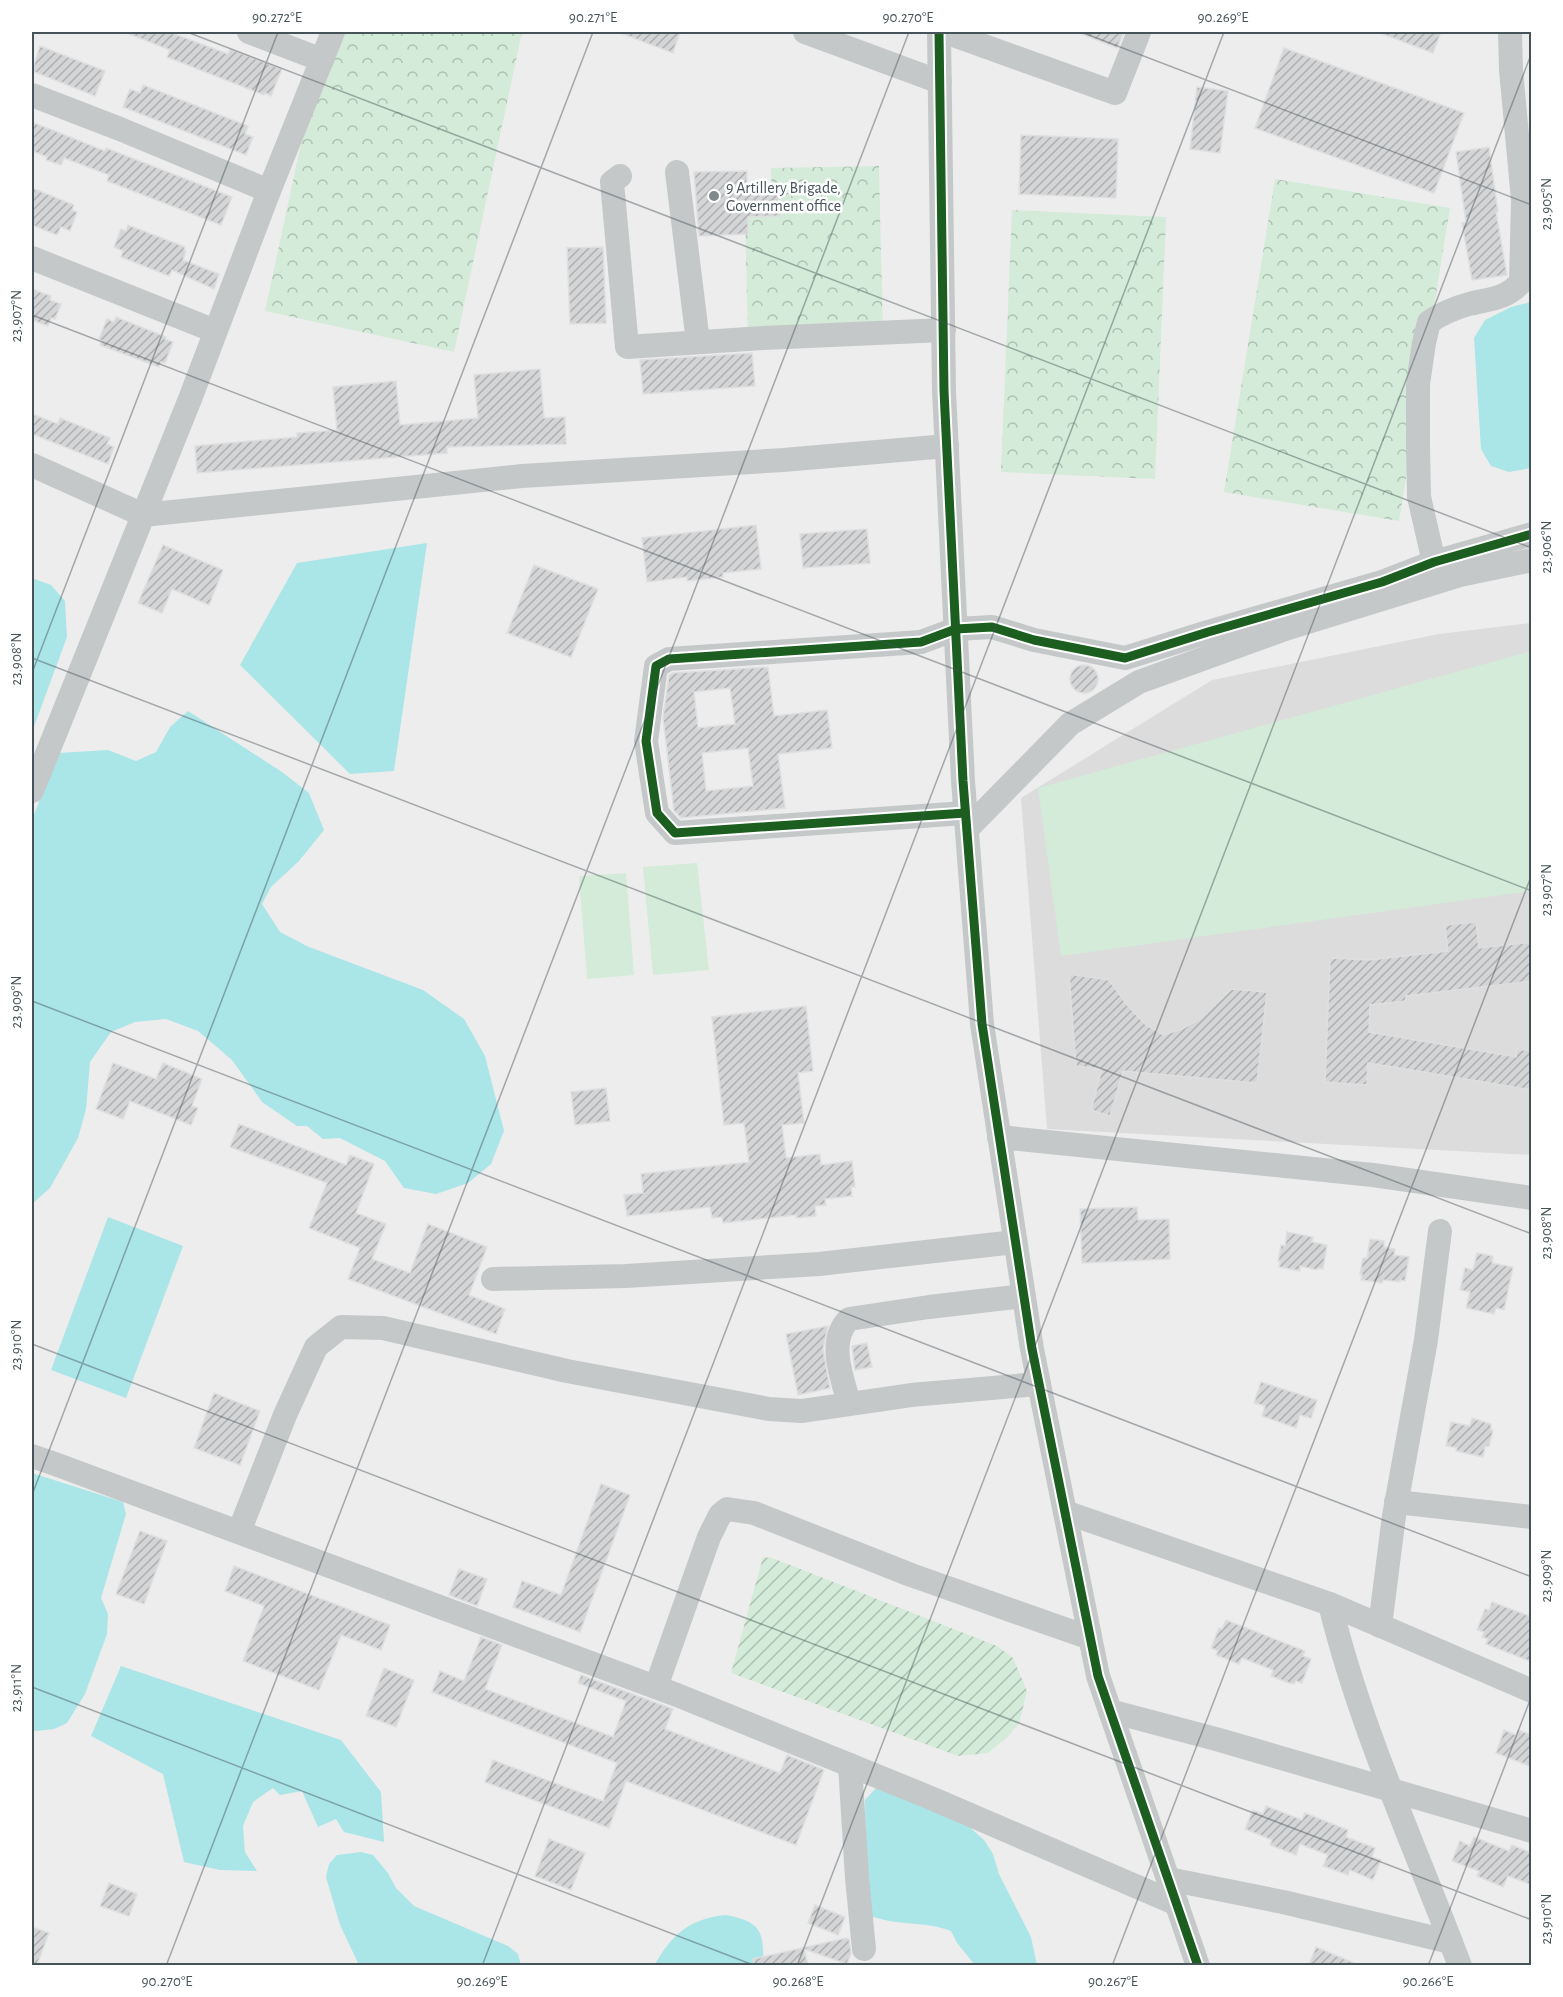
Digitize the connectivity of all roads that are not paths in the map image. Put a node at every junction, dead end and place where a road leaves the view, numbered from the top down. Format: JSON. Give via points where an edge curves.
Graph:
{"nodes":[{"id":1,"x":249,"y":32,"type":"edge"},
{"id":2,"x":333,"y":32,"type":"edge"},
{"id":3,"x":805,"y":32,"type":"edge"},
{"id":4,"x":939,"y":32,"type":"edge"},
{"id":5,"x":945,"y":32,"type":"edge"},
{"id":6,"x":1139,"y":32,"type":"edge"},
{"id":7,"x":1510,"y":32,"type":"edge"},
{"id":8,"x":322,"y":60,"type":"junction"},
{"id":9,"x":940,"y":82,"type":"junction"},
{"id":10,"x":32,"y":95,"type":"edge"},
{"id":11,"x":677,"y":172,"type":"dead end"},
{"id":12,"x":620,"y":176,"type":"dead end"},
{"id":13,"x":269,"y":191,"type":"junction"},
{"id":14,"x":32,"y":258,"type":"edge"},
{"id":15,"x":944,"y":330,"type":"junction"},
{"id":16,"x":215,"y":331,"type":"junction"},
{"id":17,"x":698,"y":342,"type":"junction"},
{"id":18,"x":947,"y":446,"type":"junction"},
{"id":19,"x":32,"y":465,"type":"edge"},
{"id":20,"x":143,"y":515,"type":"junction"},
{"id":21,"x":1532,"y":534,"type":"edge"},
{"id":22,"x":1532,"y":560,"type":"edge"},
{"id":23,"x":1434,"y":562,"type":"junction"},
{"id":24,"x":956,"y":629,"type":"junction"},
{"id":25,"x":32,"y":791,"type":"edge"},
{"id":26,"x":966,"y":821,"type":"junction"},
{"id":27,"x":999,"y":1137,"type":"junction"},
{"id":28,"x":1532,"y":1198,"type":"edge"},
{"id":29,"x":1440,"y":1232,"type":"dead end"},
{"id":30,"x":1015,"y":1242,"type":"junction"},
{"id":31,"x":493,"y":1279,"type":"dead end"},
{"id":32,"x":1023,"y":1296,"type":"junction"},
{"id":33,"x":1038,"y":1384,"type":"junction"},
{"id":34,"x":849,"y":1403,"type":"junction"},
{"id":35,"x":32,"y":1456,"type":"edge"},
{"id":36,"x":1396,"y":1502,"type":"junction"},
{"id":37,"x":1065,"y":1512,"type":"junction"},
{"id":38,"x":1532,"y":1517,"type":"edge"},
{"id":39,"x":239,"y":1532,"type":"junction"},
{"id":40,"x":1330,"y":1604,"type":"junction"},
{"id":41,"x":1380,"y":1626,"type":"junction"},
{"id":42,"x":1090,"y":1638,"type":"junction"},
{"id":43,"x":656,"y":1687,"type":"junction"},
{"id":44,"x":1532,"y":1691,"type":"edge"},
{"id":45,"x":1110,"y":1711,"type":"junction"},
{"id":46,"x":850,"y":1765,"type":"junction"},
{"id":47,"x":1392,"y":1791,"type":"junction"},
{"id":48,"x":1532,"y":1831,"type":"edge"},
{"id":49,"x":1168,"y":1878,"type":"junction"},
{"id":50,"x":1177,"y":1904,"type":"junction"},
{"id":51,"x":1451,"y":1942,"type":"junction"},
{"id":52,"x":864,"y":1949,"type":"dead end"},
{"id":53,"x":1198,"y":1965,"type":"edge"},
{"id":54,"x":1460,"y":1965,"type":"edge"}],
"edges":[{"from":1,"to":8,"type":"street"},
{"from":2,"to":8,"type":"street"},
{"from":3,"to":9,"type":"street"},
{"from":4,"to":9,"type":"street"},
{"from":5,"to":6,"type":"street","via":[[1115,93]]},
{"from":7,"to":23,"type":"street","via":[[1523,200],[1521,282],[1513,292],[1466,304],[1429,322],[1418,384],[1419,497]]},
{"from":8,"to":13,"type":"street"},
{"from":9,"to":15,"type":"street"},
{"from":10,"to":13,"type":"street"},
{"from":11,"to":17,"type":"street"},
{"from":12,"to":17,"type":"street","via":[[612,182],[627,347]]},
{"from":13,"to":16,"type":"street"},
{"from":14,"to":16,"type":"street"},
{"from":15,"to":17,"type":"street"},
{"from":15,"to":18,"type":"street"},
{"from":16,"to":20,"type":"street"},
{"from":18,"to":20,"type":"street","via":[[522,476]]},
{"from":18,"to":24,"type":"street"},
{"from":19,"to":20,"type":"street"},
{"from":20,"to":25,"type":"street"},
{"from":21,"to":23,"type":"street"},
{"from":22,"to":26,"type":"street","via":[[1460,575],[1288,628],[1139,682],[1071,724]]},
{"from":23,"to":24,"type":"street","via":[[1382,582],[1125,658],[1034,640],[992,627]]},
{"from":24,"to":26,"type":"street"},
{"from":24,"to":26,"type":"street","via":[[921,642],[669,659],[656,666],[646,741],[657,813],[675,833]]},
{"from":26,"to":27,"type":"street","via":[[982,1024]]},
{"from":27,"to":28,"type":"street","via":[[1373,1175]]},
{"from":27,"to":30,"type":"street"},
{"from":29,"to":36,"type":"street","via":[[1426,1340]]},
{"from":30,"to":31,"type":"street","via":[[819,1264],[626,1276]]},
{"from":30,"to":32,"type":"street"},
{"from":32,"to":33,"type":"street"},
{"from":32,"to":34,"type":"street","via":[[849,1319],[840,1327],[837,1350]]},
{"from":33,"to":34,"type":"street"},
{"from":33,"to":37,"type":"street"},
{"from":34,"to":39,"type":"street","via":[[801,1411],[769,1409],[567,1371],[383,1328],[341,1327],[316,1347]]},
{"from":35,"to":39,"type":"street"},
{"from":36,"to":38,"type":"street"},
{"from":36,"to":41,"type":"street"},
{"from":37,"to":40,"type":"street"},
{"from":37,"to":42,"type":"street"},
{"from":39,"to":43,"type":"street"},
{"from":40,"to":41,"type":"street"},
{"from":40,"to":47,"type":"street","via":[[1343,1656]]},
{"from":41,"to":44,"type":"street"},
{"from":42,"to":43,"type":"street","via":[[911,1575],[754,1513],[727,1509],[709,1537]]},
{"from":42,"to":45,"type":"street"},
{"from":43,"to":46,"type":"street"},
{"from":45,"to":47,"type":"street"},
{"from":45,"to":49,"type":"street"},
{"from":46,"to":50,"type":"street"},
{"from":46,"to":52,"type":"street"},
{"from":47,"to":48,"type":"street"},
{"from":47,"to":51,"type":"street"},
{"from":49,"to":50,"type":"street"},
{"from":49,"to":51,"type":"street"},
{"from":50,"to":53,"type":"street"},
{"from":51,"to":54,"type":"street"}]}
